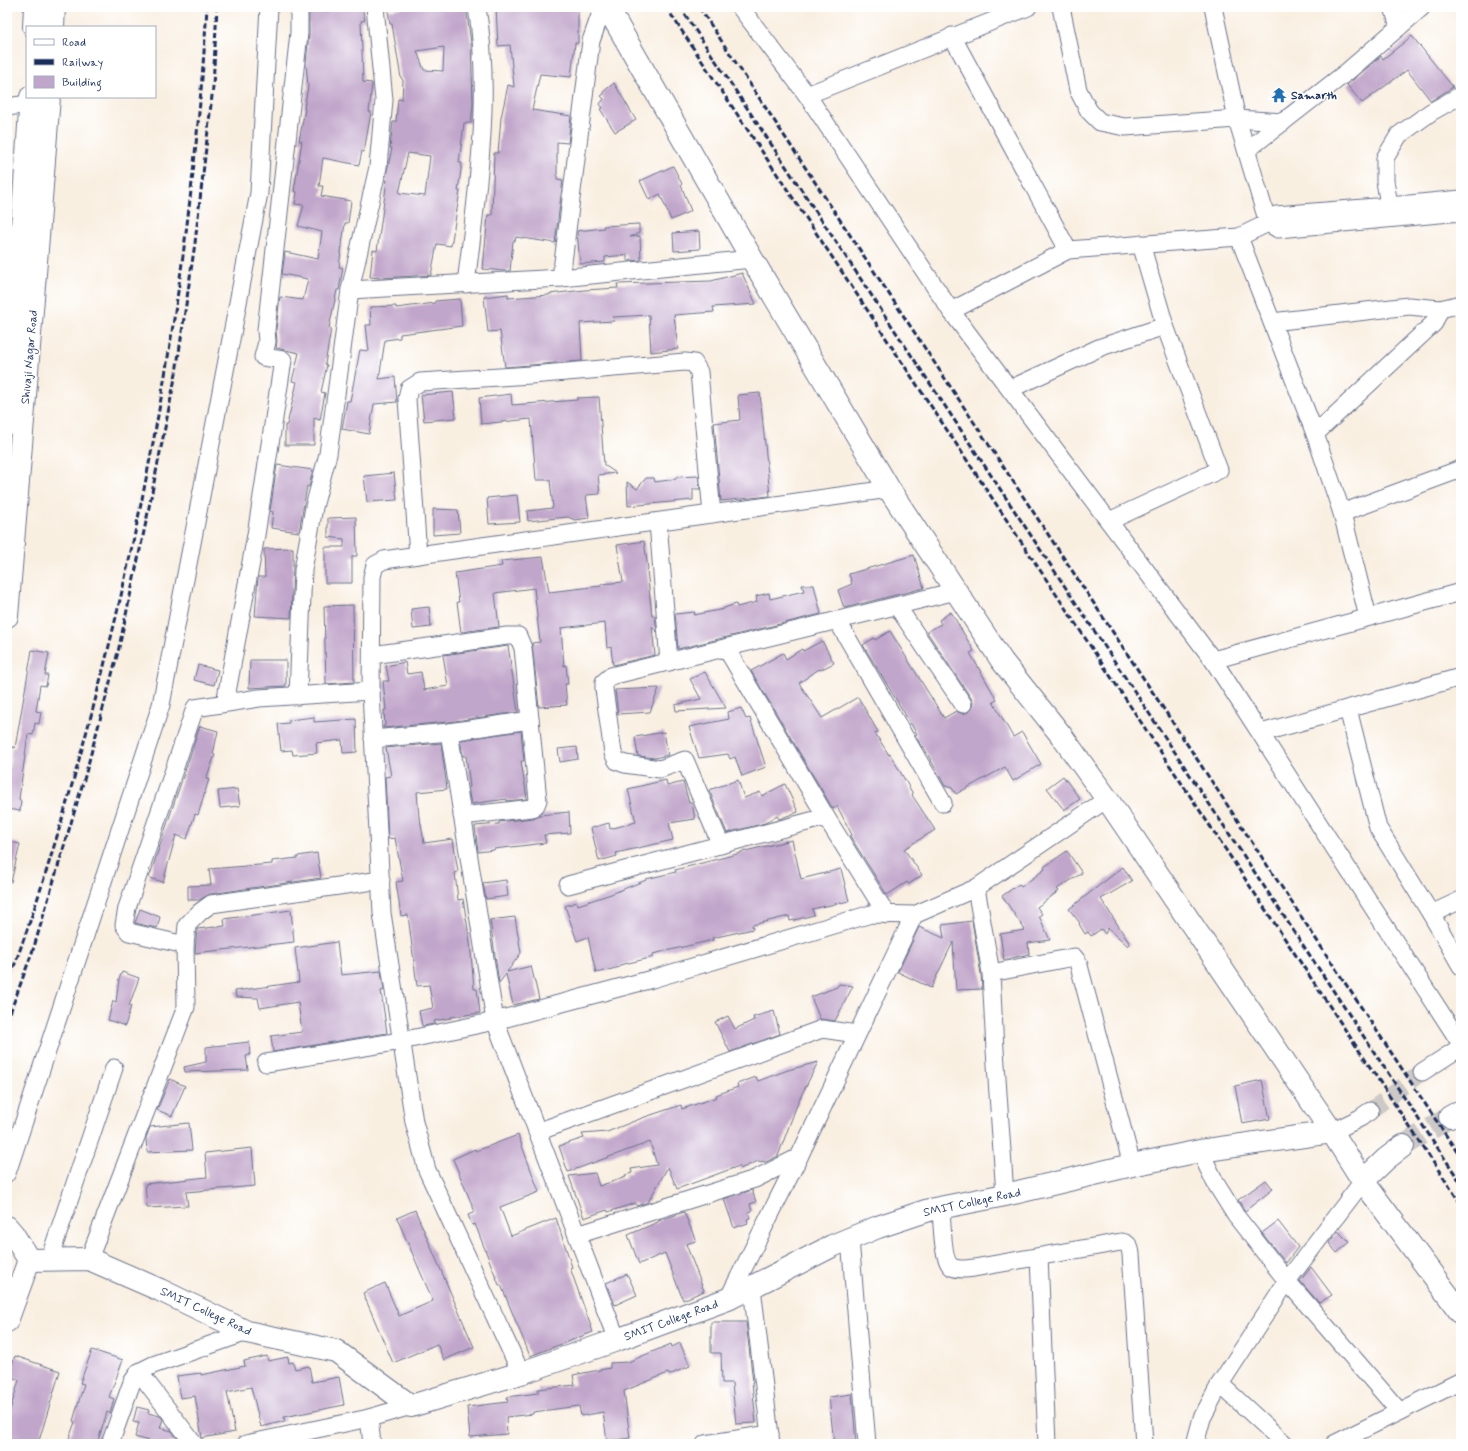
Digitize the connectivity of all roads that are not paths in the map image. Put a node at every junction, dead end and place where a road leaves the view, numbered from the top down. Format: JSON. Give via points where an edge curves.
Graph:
{"nodes":[{"id":1,"x":35,"y":7,"type":"edge"},
{"id":2,"x":54,"y":7,"type":"edge"},
{"id":3,"x":269,"y":7,"type":"edge"},
{"id":4,"x":299,"y":7,"type":"edge"},
{"id":5,"x":375,"y":7,"type":"edge"},
{"id":6,"x":477,"y":7,"type":"edge"},
{"id":7,"x":603,"y":7,"type":"edge"},
{"id":8,"x":607,"y":7,"type":"edge"},
{"id":9,"x":740,"y":7,"type":"edge"},
{"id":10,"x":1028,"y":7,"type":"edge"},
{"id":11,"x":1061,"y":7,"type":"edge"},
{"id":12,"x":1213,"y":7,"type":"edge"},
{"id":13,"x":1393,"y":7,"type":"edge"},
{"id":14,"x":1422,"y":7,"type":"edge"},
{"id":15,"x":34,"y":26,"type":"edge"},
{"id":16,"x":53,"y":26,"type":"edge"},
{"id":17,"x":1399,"y":27,"type":"junction"},
{"id":18,"x":952,"y":36,"type":"junction"},
{"id":19,"x":807,"y":95,"type":"junction"},
{"id":20,"x":1461,"y":95,"type":"edge"},
{"id":21,"x":39,"y":100,"type":"edge"},
{"id":22,"x":7,"y":107,"type":"edge"},
{"id":23,"x":1237,"y":119,"type":"junction"},
{"id":24,"x":1283,"y":122,"type":"junction"},
{"id":25,"x":1246,"y":150,"type":"junction"},
{"id":26,"x":1461,"y":199,"type":"edge"},
{"id":27,"x":1390,"y":212,"type":"junction"},
{"id":28,"x":1461,"y":212,"type":"edge"},
{"id":29,"x":1268,"y":223,"type":"junction"},
{"id":30,"x":1238,"y":237,"type":"junction"},
{"id":31,"x":1141,"y":244,"type":"junction"},
{"id":32,"x":1068,"y":250,"type":"junction"},
{"id":33,"x":752,"y":259,"type":"junction"},
{"id":34,"x":560,"y":278,"type":"junction"},
{"id":35,"x":466,"y":284,"type":"junction"},
{"id":36,"x":350,"y":290,"type":"junction"},
{"id":37,"x":1461,"y":304,"type":"edge"},
{"id":38,"x":1440,"y":309,"type":"junction"},
{"id":39,"x":951,"y":311,"type":"junction"},
{"id":40,"x":1272,"y":322,"type":"junction"},
{"id":41,"x":1165,"y":326,"type":"junction"},
{"id":42,"x":1010,"y":389,"type":"junction"},
{"id":43,"x":7,"y":423,"type":"edge"},
{"id":44,"x":1315,"y":434,"type":"junction"},
{"id":45,"x":1461,"y":469,"type":"edge"},
{"id":46,"x":889,"y":489,"type":"junction"},
{"id":47,"x":1342,"y":513,"type":"junction"},
{"id":48,"x":712,"y":514,"type":"junction"},
{"id":49,"x":1109,"y":521,"type":"junction"},
{"id":50,"x":658,"y":522,"type":"junction"},
{"id":51,"x":418,"y":556,"type":"junction"},
{"id":52,"x":956,"y":591,"type":"junction"},
{"id":53,"x":1461,"y":592,"type":"edge"},
{"id":54,"x":897,"y":606,"type":"junction"},
{"id":55,"x":7,"y":616,"type":"edge"},
{"id":56,"x":1368,"y":617,"type":"junction"},
{"id":57,"x":837,"y":620,"type":"junction"},
{"id":58,"x":726,"y":648,"type":"junction"},
{"id":59,"x":372,"y":655,"type":"junction"},
{"id":60,"x":1213,"y":660,"type":"junction"},
{"id":61,"x":669,"y":662,"type":"junction"},
{"id":62,"x":1461,"y":677,"type":"edge"},
{"id":63,"x":370,"y":691,"type":"junction"},
{"id":64,"x":298,"y":696,"type":"junction"},
{"id":65,"x":225,"y":703,"type":"junction"},
{"id":66,"x":962,"y":704,"type":"dead end"},
{"id":67,"x":1348,"y":708,"type":"junction"},
{"id":68,"x":530,"y":720,"type":"junction"},
{"id":69,"x":449,"y":732,"type":"junction"},
{"id":70,"x":1261,"y":733,"type":"junction"},
{"id":71,"x":373,"y":739,"type":"junction"},
{"id":72,"x":1107,"y":799,"type":"junction"},
{"id":73,"x":943,"y":803,"type":"dead end"},
{"id":74,"x":462,"y":816,"type":"junction"},
{"id":75,"x":826,"y":818,"type":"junction"},
{"id":76,"x":721,"y":845,"type":"junction"},
{"id":77,"x":381,"y":880,"type":"junction"},
{"id":78,"x":568,"y":885,"type":"dead end"},
{"id":79,"x":976,"y":888,"type":"junction"},
{"id":80,"x":1461,"y":900,"type":"edge"},
{"id":81,"x":1432,"y":914,"type":"junction"},
{"id":82,"x":887,"y":915,"type":"junction"},
{"id":83,"x":914,"y":915,"type":"junction"},
{"id":84,"x":185,"y":945,"type":"junction"},
{"id":85,"x":1461,"y":966,"type":"edge"},
{"id":86,"x":991,"y":973,"type":"junction"},
{"id":87,"x":495,"y":1021,"type":"junction"},
{"id":88,"x":857,"y":1034,"type":"junction"},
{"id":89,"x":401,"y":1040,"type":"junction"},
{"id":90,"x":1461,"y":1045,"type":"edge"},
{"id":91,"x":266,"y":1063,"type":"dead end"},
{"id":92,"x":114,"y":1068,"type":"dead end"},
{"id":93,"x":1422,"y":1072,"type":"tunnel mouth"},
{"id":94,"x":1370,"y":1111,"type":"tunnel mouth"},
{"id":95,"x":537,"y":1132,"type":"junction"},
{"id":96,"x":1332,"y":1132,"type":"junction"},
{"id":97,"x":1403,"y":1146,"type":"tunnel mouth"},
{"id":98,"x":1200,"y":1151,"type":"junction"},
{"id":99,"x":799,"y":1157,"type":"junction"},
{"id":100,"x":1132,"y":1165,"type":"junction"},
{"id":101,"x":7,"y":1173,"type":"edge"},
{"id":102,"x":1363,"y":1181,"type":"junction"},
{"id":103,"x":1005,"y":1195,"type":"junction"},
{"id":104,"x":942,"y":1208,"type":"junction"},
{"id":105,"x":7,"y":1227,"type":"edge"},
{"id":106,"x":577,"y":1235,"type":"junction"},
{"id":107,"x":850,"y":1239,"type":"junction"},
{"id":108,"x":1039,"y":1257,"type":"junction"},
{"id":109,"x":88,"y":1259,"type":"junction"},
{"id":110,"x":39,"y":1260,"type":"junction"},
{"id":111,"x":1287,"y":1281,"type":"junction"},
{"id":112,"x":752,"y":1288,"type":"junction"},
{"id":113,"x":728,"y":1299,"type":"junction"},
{"id":114,"x":1461,"y":1313,"type":"edge"},
{"id":115,"x":7,"y":1321,"type":"edge"},
{"id":116,"x":247,"y":1332,"type":"junction"},
{"id":117,"x":617,"y":1340,"type":"junction"},
{"id":118,"x":138,"y":1372,"type":"junction"},
{"id":119,"x":521,"y":1373,"type":"junction"},
{"id":120,"x":1461,"y":1381,"type":"edge"},
{"id":121,"x":1220,"y":1384,"type":"junction"},
{"id":122,"x":411,"y":1406,"type":"junction"},
{"id":123,"x":1399,"y":1411,"type":"junction"},
{"id":124,"x":369,"y":1418,"type":"junction"},
{"id":125,"x":771,"y":1439,"type":"edge"},
{"id":126,"x":252,"y":1443,"type":"edge"},
{"id":127,"x":110,"y":1444,"type":"edge"},
{"id":128,"x":194,"y":1444,"type":"edge"},
{"id":129,"x":372,"y":1444,"type":"edge"},
{"id":130,"x":705,"y":1444,"type":"edge"},
{"id":131,"x":867,"y":1444,"type":"edge"},
{"id":132,"x":1047,"y":1444,"type":"edge"},
{"id":133,"x":1144,"y":1444,"type":"edge"},
{"id":134,"x":1194,"y":1444,"type":"edge"},
{"id":135,"x":1285,"y":1444,"type":"edge"},
{"id":136,"x":1334,"y":1444,"type":"edge"}],
"edges":[{"from":1,"to":15,"type":"main road"},
{"from":2,"to":16,"type":"main road"},
{"from":3,"to":101,"type":"street","via":[[259,193],[161,706]]},
{"from":4,"to":65,"type":"street","via":[[298,41],[266,330],[267,342],[263,357],[283,360],[256,535]]},
{"from":5,"to":36,"type":"street","via":[[384,100],[378,167]]},
{"from":6,"to":35,"type":"street","via":[[482,49],[482,146]]},
{"from":7,"to":34,"type":"street","via":[[591,41]]},
{"from":8,"to":33,"type":"main road"},
{"from":9,"to":19,"type":"street"},
{"from":10,"to":18,"type":"street"},
{"from":11,"to":23,"type":"street","via":[[1078,90],[1089,111],[1100,122],[1125,127]]},
{"from":12,"to":23,"type":"street"},
{"from":13,"to":17,"type":"street"},
{"from":14,"to":17,"type":"street"},
{"from":17,"to":24,"type":"street"},
{"from":18,"to":19,"type":"street"},
{"from":18,"to":32,"type":"street"},
{"from":19,"to":39,"type":"street"},
{"from":20,"to":27,"type":"street","via":[[1431,112],[1400,135],[1385,158],[1385,181]]},
{"from":21,"to":22,"type":"street"},
{"from":21,"to":43,"type":"main road","name":"Shivaji Nagar Road","via":[[17,299]]},
{"from":21,"to":55,"type":"main road","name":"Shivaji Nagar Road","via":[[37,257]]},
{"from":23,"to":24,"type":"street"},
{"from":23,"to":25,"type":"street"},
{"from":24,"to":25,"type":"street"},
{"from":25,"to":29,"type":"street"},
{"from":26,"to":27,"type":"street"},
{"from":27,"to":28,"type":"street"},
{"from":27,"to":29,"type":"street","via":[[1278,229]]},
{"from":29,"to":30,"type":"street"},
{"from":30,"to":31,"type":"street"},
{"from":30,"to":40,"type":"street"},
{"from":31,"to":32,"type":"street"},
{"from":31,"to":41,"type":"street"},
{"from":32,"to":39,"type":"street"},
{"from":33,"to":34,"type":"street"},
{"from":33,"to":46,"type":"main road"},
{"from":34,"to":35,"type":"street"},
{"from":35,"to":36,"type":"street"},
{"from":36,"to":64,"type":"street","via":[[328,454],[314,507],[303,570]]},
{"from":37,"to":38,"type":"street"},
{"from":38,"to":40,"type":"street","via":[[1409,306]]},
{"from":38,"to":44,"type":"street","via":[[1434,323]]},
{"from":39,"to":42,"type":"street"},
{"from":40,"to":44,"type":"street"},
{"from":41,"to":42,"type":"street","via":[[1101,347]]},
{"from":41,"to":49,"type":"street","via":[[1218,470]]},
{"from":42,"to":49,"type":"street"},
{"from":44,"to":47,"type":"street"},
{"from":45,"to":47,"type":"street"},
{"from":46,"to":48,"type":"street"},
{"from":46,"to":52,"type":"main road"},
{"from":47,"to":56,"type":"street"},
{"from":48,"to":50,"type":"street"},
{"from":48,"to":51,"type":"street","via":[[699,372],[694,363],[420,382],[409,389],[407,399]]},
{"from":49,"to":60,"type":"street"},
{"from":50,"to":51,"type":"street"},
{"from":50,"to":61,"type":"street"},
{"from":51,"to":59,"type":"street","via":[[384,560],[375,565],[372,577]]},
{"from":52,"to":54,"type":"street"},
{"from":52,"to":72,"type":"main road","via":[[1002,661],[1061,735]]},
{"from":53,"to":56,"type":"street"},
{"from":54,"to":57,"type":"street"},
{"from":54,"to":66,"type":"street"},
{"from":56,"to":60,"type":"street"},
{"from":57,"to":58,"type":"street"},
{"from":57,"to":73,"type":"street"},
{"from":58,"to":61,"type":"street"},
{"from":58,"to":75,"type":"street"},
{"from":59,"to":63,"type":"street"},
{"from":59,"to":68,"type":"street","via":[[518,636],[523,648]]},
{"from":60,"to":70,"type":"street"},
{"from":61,"to":76,"type":"street","via":[[611,676],[604,682],[613,752],[617,761],[660,769],[685,760]]},
{"from":62,"to":67,"type":"street"},
{"from":63,"to":64,"type":"street"},
{"from":63,"to":71,"type":"street"},
{"from":64,"to":65,"type":"street"},
{"from":65,"to":84,"type":"street","via":[[196,708],[127,908],[124,925],[129,932]]},
{"from":67,"to":70,"type":"street"},
{"from":67,"to":81,"type":"street","via":[[1378,828]]},
{"from":68,"to":69,"type":"street"},
{"from":68,"to":74,"type":"street","via":[[538,800],[536,805],[532,808]]},
{"from":69,"to":71,"type":"street"},
{"from":69,"to":74,"type":"street"},
{"from":70,"to":90,"type":"street"},
{"from":71,"to":77,"type":"street"},
{"from":72,"to":79,"type":"street"},
{"from":72,"to":96,"type":"main road"},
{"from":74,"to":87,"type":"street"},
{"from":75,"to":76,"type":"street"},
{"from":75,"to":82,"type":"street"},
{"from":76,"to":78,"type":"street"},
{"from":77,"to":84,"type":"street","via":[[211,904],[187,925]]},
{"from":77,"to":89,"type":"street","via":[[382,913]]},
{"from":79,"to":83,"type":"street"},
{"from":79,"to":86,"type":"street"},
{"from":80,"to":81,"type":"street"},
{"from":81,"to":85,"type":"street"},
{"from":82,"to":83,"type":"street"},
{"from":82,"to":87,"type":"street","via":[[871,914],[652,979]]},
{"from":83,"to":88,"type":"street"},
{"from":84,"to":109,"type":"street","via":[[186,1007]]},
{"from":86,"to":100,"type":"street","via":[[1074,957],[1078,962]]},
{"from":86,"to":103,"type":"street"},
{"from":87,"to":89,"type":"street"},
{"from":87,"to":95,"type":"street"},
{"from":88,"to":95,"type":"street","via":[[822,1029]]},
{"from":88,"to":99,"type":"street"},
{"from":89,"to":91,"type":"street"},
{"from":89,"to":119,"type":"street","via":[[414,1122],[427,1170]]},
{"from":90,"to":93,"type":"street"},
{"from":92,"to":110,"type":"street"},
{"from":94,"to":96,"type":"street"},
{"from":95,"to":106,"type":"street"},
{"from":96,"to":98,"type":"main road","name":"SMIT College Road"},
{"from":96,"to":102,"type":"main road"},
{"from":97,"to":102,"type":"main road"},
{"from":98,"to":100,"type":"main road","name":"SMIT College Road"},
{"from":98,"to":111,"type":"street","via":[[1236,1216]]},
{"from":99,"to":106,"type":"street","via":[[754,1179]]},
{"from":99,"to":113,"type":"street"},
{"from":100,"to":103,"type":"main road","name":"SMIT College Road"},
{"from":102,"to":111,"type":"street"},
{"from":102,"to":114,"type":"main road"},
{"from":103,"to":104,"type":"main road","name":"SMIT College Road"},
{"from":104,"to":107,"type":"main road","name":"SMIT College Road","via":[[878,1227]]},
{"from":104,"to":108,"type":"street","via":[[945,1248],[948,1262],[952,1267],[974,1268]]},
{"from":105,"to":110,"type":"main road"},
{"from":106,"to":117,"type":"street"},
{"from":107,"to":112,"type":"main road","name":"SMIT College Road"},
{"from":107,"to":131,"type":"street"},
{"from":108,"to":132,"type":"street"},
{"from":108,"to":133,"type":"street","via":[[1121,1242],[1129,1245]]},
{"from":109,"to":110,"type":"main road","name":"SMIT College Road"},
{"from":109,"to":116,"type":"main road","name":"SMIT College Road"},
{"from":110,"to":115,"type":"main road"},
{"from":111,"to":121,"type":"street"},
{"from":111,"to":123,"type":"street"},
{"from":112,"to":113,"type":"main road","name":"SMIT College Road"},
{"from":112,"to":125,"type":"street"},
{"from":113,"to":117,"type":"main road","name":"SMIT College Road"},
{"from":116,"to":118,"type":"street"},
{"from":116,"to":122,"type":"main road","name":"SMIT College Road","via":[[336,1351]]},
{"from":117,"to":119,"type":"main road","name":"SMIT College Road"},
{"from":118,"to":127,"type":"street"},
{"from":118,"to":128,"type":"street"},
{"from":119,"to":122,"type":"main road","name":"SMIT College Road"},
{"from":120,"to":123,"type":"street"},
{"from":121,"to":134,"type":"street","via":[[1202,1418]]},
{"from":121,"to":135,"type":"street"},
{"from":122,"to":124,"type":"street"},
{"from":123,"to":136,"type":"street"},
{"from":124,"to":126,"type":"street"},
{"from":124,"to":129,"type":"street"},
{"from":125,"to":130,"type":"street"}]}
